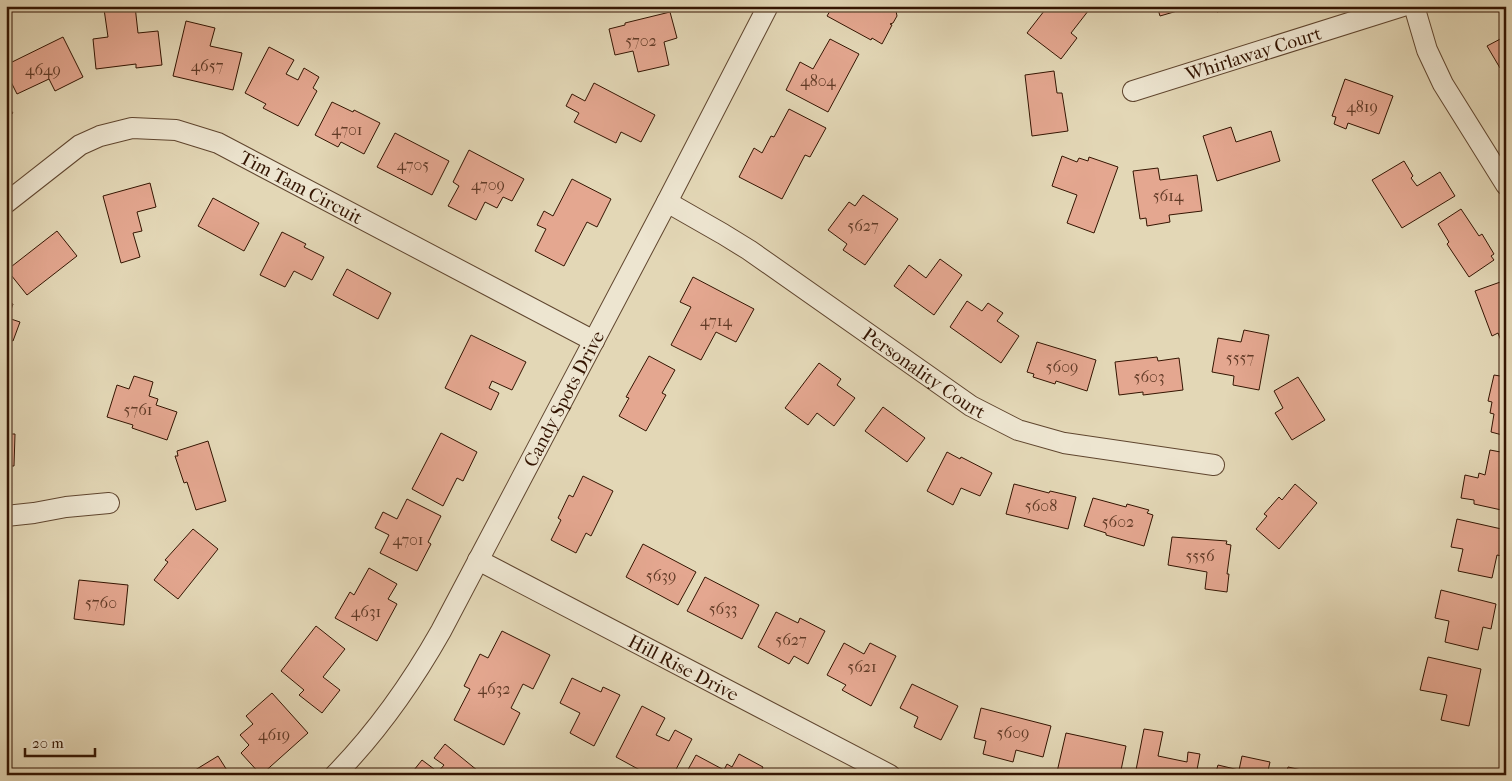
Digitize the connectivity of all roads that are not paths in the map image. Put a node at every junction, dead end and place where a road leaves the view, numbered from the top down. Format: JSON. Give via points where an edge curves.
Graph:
{"nodes":[{"id":1,"x":768,"y":6,"type":"edge"},
{"id":2,"x":1403,"y":6,"type":"edge"},
{"id":3,"x":1414,"y":6,"type":"edge"},
{"id":4,"x":1133,"y":91,"type":"dead end"},
{"id":5,"x":1506,"y":185,"type":"edge"},
{"id":6,"x":667,"y":202,"type":"junction"},
{"id":7,"x":6,"y":203,"type":"edge"},
{"id":8,"x":594,"y":341,"type":"junction"},
{"id":9,"x":1214,"y":465,"type":"dead end"},
{"id":10,"x":109,"y":503,"type":"dead end"},
{"id":11,"x":6,"y":516,"type":"edge"},
{"id":12,"x":478,"y":560,"type":"junction"},
{"id":13,"x":335,"y":775,"type":"edge"},
{"id":14,"x":890,"y":775,"type":"edge"}],
"edges":[{"from":1,"to":6,"type":"street","name":"Candy Spots Drive"},
{"from":2,"to":4,"type":"street","name":"Whirlaway Court"},
{"from":3,"to":5,"type":"street","via":[[1427,50],[1443,84]]},
{"from":6,"to":8,"type":"street","name":"Candy Spots Drive"},
{"from":6,"to":9,"type":"street","name":"Personality Court","via":[[749,250],[971,406],[1018,430],[1064,443]]},
{"from":7,"to":8,"type":"street","name":"Tim Tam Circuit","via":[[61,159],[100,136],[132,128],[176,130],[218,143]]},
{"from":8,"to":12,"type":"street","name":"Candy Spots Drive"},
{"from":10,"to":11,"type":"street"},
{"from":12,"to":13,"type":"street","name":"Candy Spots Drive","via":[[422,665],[388,715]]},
{"from":12,"to":14,"type":"street","name":"Hill Rise Drive"}]}
